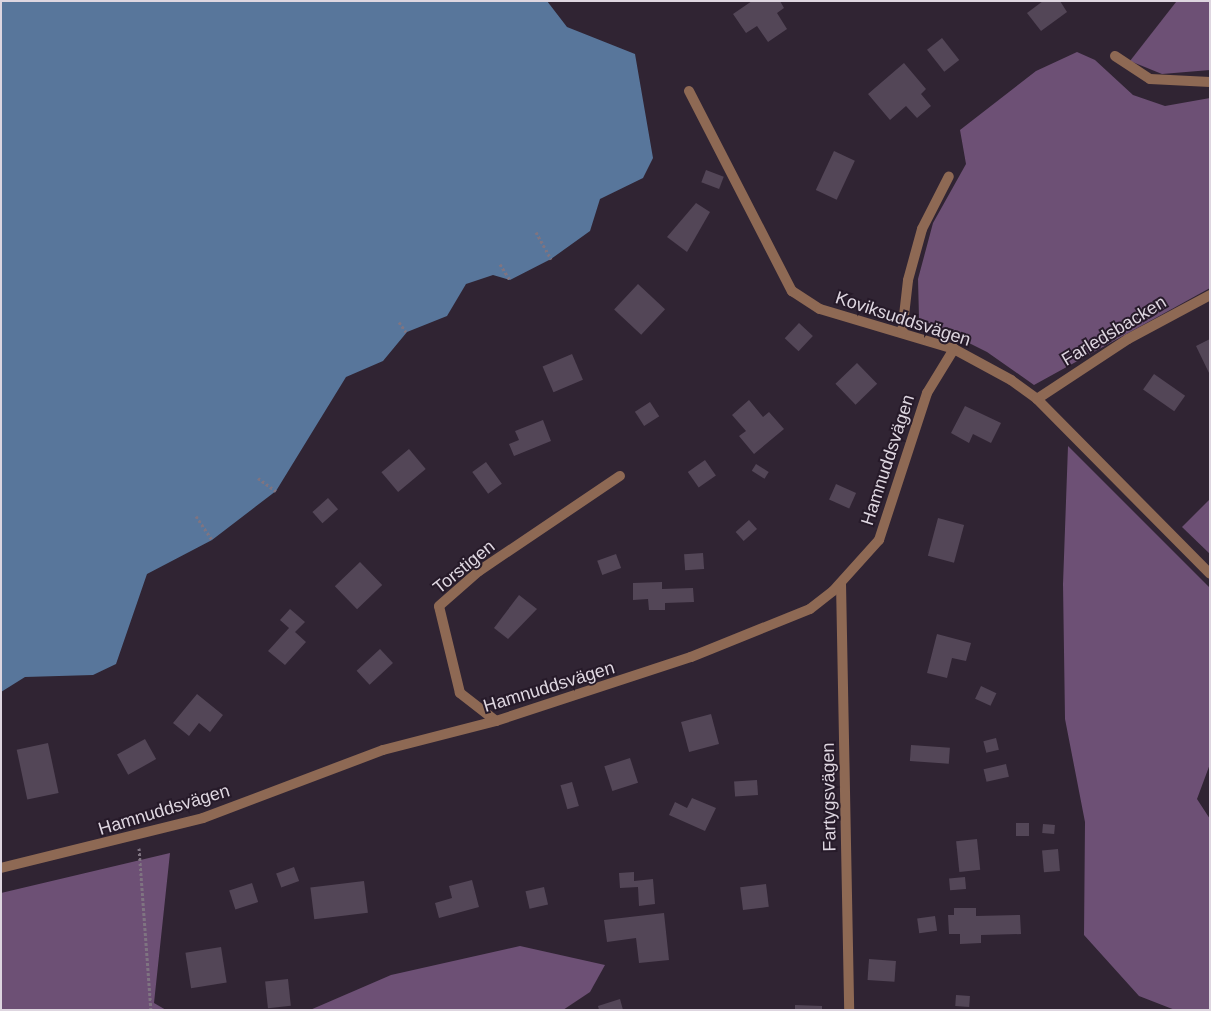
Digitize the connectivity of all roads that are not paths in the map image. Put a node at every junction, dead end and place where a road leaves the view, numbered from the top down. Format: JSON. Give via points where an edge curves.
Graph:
{"nodes":[{"id":1,"x":1115,"y":56,"type":"dead end"},
{"id":2,"x":1210,"y":82,"type":"edge"},
{"id":3,"x":689,"y":91,"type":"dead end"},
{"id":4,"x":949,"y":176,"type":"dead end"},
{"id":5,"x":1210,"y":295,"type":"edge"},
{"id":6,"x":902,"y":333,"type":"junction"},
{"id":7,"x":954,"y":349,"type":"junction"},
{"id":8,"x":1037,"y":399,"type":"junction"},
{"id":9,"x":620,"y":476,"type":"dead end"},
{"id":10,"x":1210,"y":574,"type":"edge"},
{"id":11,"x":841,"y":583,"type":"junction"},
{"id":12,"x":496,"y":721,"type":"junction"},
{"id":13,"x":1,"y":868,"type":"edge"},
{"id":14,"x":849,"y":1010,"type":"edge"}],
"edges":[{"from":1,"to":2,"type":"street","via":[[1150,79]]},
{"from":3,"to":6,"type":"street","name":"Koviksuddsvägen","via":[[792,291],[820,309]]},
{"from":4,"to":6,"type":"street","via":[[922,229],[908,280]]},
{"from":5,"to":8,"type":"street","name":"Farledsbacken","via":[[1128,339]]},
{"from":6,"to":7,"type":"street","name":"Koviksuddsvägen"},
{"from":7,"to":8,"type":"street","name":"Koviksuddsvägen"},
{"from":7,"to":11,"type":"street","name":"Hamnuddsvägen","via":[[926,393],[879,540]]},
{"from":8,"to":10,"type":"street","name":"Koviksuddsvägen"},
{"from":9,"to":12,"type":"street","name":"Torstigen","via":[[479,571],[439,606],[460,694]]},
{"from":11,"to":12,"type":"street","name":"Hamnuddsvägen","via":[[810,609],[691,658]]},
{"from":11,"to":14,"type":"street","name":"Fartygsvägen"},
{"from":12,"to":13,"type":"street","name":"Hamnuddsvägen","via":[[383,750],[203,818]]}]}
